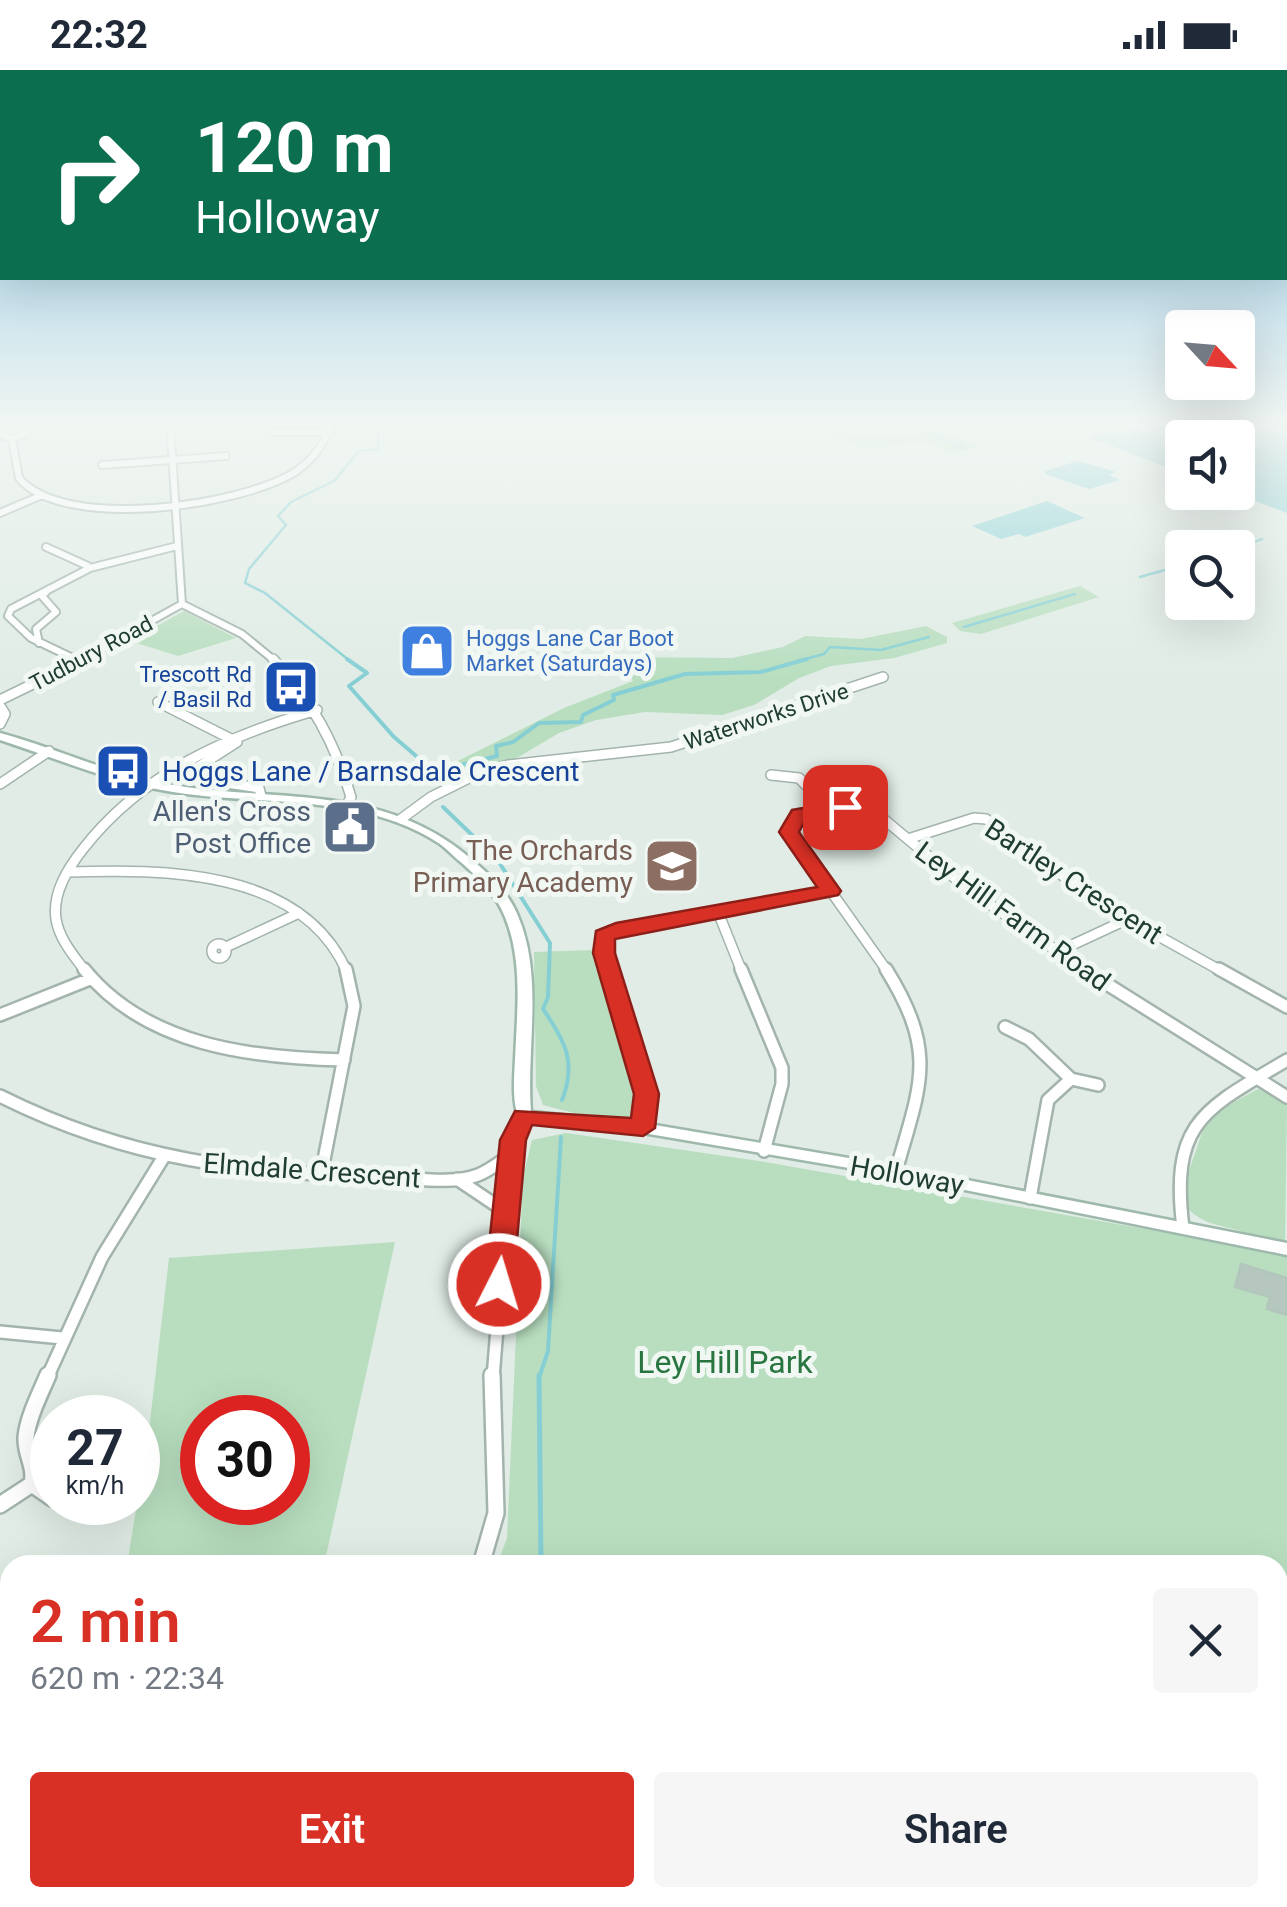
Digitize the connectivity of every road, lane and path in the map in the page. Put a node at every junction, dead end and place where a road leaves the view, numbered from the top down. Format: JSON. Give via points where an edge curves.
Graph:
{"nodes":[{"id":1,"x":174,"y":509,"type":"edge"},
{"id":2,"x":178,"y":546,"type":"junction"},
{"id":3,"x":46,"y":547,"type":"dead end"},
{"id":4,"x":89,"y":566,"type":"junction"},
{"id":5,"x":54,"y":583,"type":"junction"},
{"id":6,"x":182,"y":604,"type":"junction"},
{"id":7,"x":40,"y":644,"type":"junction"},
{"id":8,"x":79,"y":661,"type":"junction"},
{"id":9,"x":883,"y":677,"type":"dead end"},
{"id":10,"x":158,"y":702,"type":"dead end"},
{"id":11,"x":0,"y":703,"type":"edge"},
{"id":12,"x":317,"y":710,"type":"junction"},
{"id":13,"x":0,"y":724,"type":"edge"},
{"id":14,"x":0,"y":736,"type":"edge"},
{"id":15,"x":230,"y":738,"type":"junction"},
{"id":16,"x":49,"y":751,"type":"junction"},
{"id":17,"x":771,"y":775,"type":"dead end"},
{"id":18,"x":0,"y":784,"type":"edge"},
{"id":19,"x":150,"y":784,"type":"junction"},
{"id":20,"x":261,"y":796,"type":"junction"},
{"id":21,"x":347,"y":805,"type":"junction"},
{"id":22,"x":826,"y":807,"type":"junction"},
{"id":23,"x":401,"y":819,"type":"junction"},
{"id":24,"x":908,"y":839,"type":"junction"},
{"id":25,"x":68,"y":872,"type":"junction"},
{"id":26,"x":830,"y":891,"type":"junction"},
{"id":27,"x":718,"y":912,"type":"junction"},
{"id":28,"x":299,"y":913,"type":"junction"},
{"id":29,"x":1128,"y":919,"type":"junction"},
{"id":30,"x":226,"y":947,"type":"dead end"},
{"id":31,"x":1057,"y":952,"type":"junction"},
{"id":32,"x":90,"y":979,"type":"junction"},
{"id":33,"x":1287,"y":1008,"type":"edge"},
{"id":34,"x":0,"y":1015,"type":"edge"},
{"id":35,"x":1005,"y":1026,"type":"dead end"},
{"id":36,"x":344,"y":1060,"type":"junction"},
{"id":37,"x":1287,"y":1060,"type":"edge"},
{"id":38,"x":1071,"y":1079,"type":"junction"},
{"id":39,"x":1256,"y":1079,"type":"junction"},
{"id":40,"x":1098,"y":1085,"type":"dead end"},
{"id":41,"x":0,"y":1096,"type":"edge"},
{"id":42,"x":1287,"y":1097,"type":"edge"},
{"id":43,"x":524,"y":1116,"type":"junction"},
{"id":44,"x":643,"y":1128,"type":"junction"},
{"id":45,"x":764,"y":1151,"type":"junction"},
{"id":46,"x":511,"y":1156,"type":"junction"},
{"id":47,"x":163,"y":1158,"type":"junction"},
{"id":48,"x":896,"y":1171,"type":"junction"},
{"id":49,"x":321,"y":1175,"type":"junction"},
{"id":50,"x":457,"y":1179,"type":"junction"},
{"id":51,"x":1030,"y":1198,"type":"junction"},
{"id":52,"x":506,"y":1212,"type":"junction"},
{"id":53,"x":1183,"y":1228,"type":"junction"},
{"id":54,"x":1287,"y":1249,"type":"edge"},
{"id":55,"x":0,"y":1332,"type":"edge"},
{"id":56,"x":62,"y":1338,"type":"junction"},
{"id":57,"x":41,"y":1395,"type":"edge"},
{"id":58,"x":30,"y":1424,"type":"edge"},
{"id":59,"x":30,"y":1460,"type":"edge"},
{"id":60,"x":30,"y":1485,"type":"edge"},
{"id":61,"x":0,"y":1505,"type":"edge"},
{"id":62,"x":484,"y":1555,"type":"edge"}],
"edges":[{"from":1,"to":2,"type":"street"},
{"from":2,"to":4,"type":"street"},
{"from":2,"to":6,"type":"street"},
{"from":3,"to":4,"type":"street"},
{"from":4,"to":5,"type":"street"},
{"from":5,"to":7,"type":"street","via":[[42,596],[56,612],[36,628]]},
{"from":5,"to":7,"type":"street","via":[[8,616]]},
{"from":6,"to":8,"type":"street","name":"Tudbury Road"},
{"from":6,"to":12,"type":"street","via":[[242,637],[288,674]]},
{"from":7,"to":8,"type":"street"},
{"from":8,"to":11,"type":"street","name":"Tudbury Road"},
{"from":9,"to":23,"type":"street","name":"Waterworks Drive","via":[[650,755],[479,772]]},
{"from":10,"to":15,"type":"street"},
{"from":11,"to":13,"type":"street","name":"Tudbury Road"},
{"from":12,"to":15,"type":"street"},
{"from":12,"to":21,"type":"street","via":[[340,754],[351,797]]},
{"from":14,"to":16,"type":"street"},
{"from":15,"to":19,"type":"street"},
{"from":15,"to":20,"type":"street","via":[[237,742],[198,765],[194,778],[259,788]]},
{"from":16,"to":18,"type":"street"},
{"from":16,"to":19,"type":"street"},
{"from":17,"to":22,"type":"street","via":[[798,778]]},
{"from":19,"to":20,"type":"street"},
{"from":19,"to":25,"type":"street","via":[[100,824]]},
{"from":20,"to":21,"type":"street"},
{"from":21,"to":23,"type":"street"},
{"from":22,"to":24,"type":"street","name":"Ley Hill Farm Road","via":[[882,816]]},
{"from":22,"to":26,"type":"street","via":[[798,814],[789,832]]},
{"from":23,"to":43,"type":"street","via":[[470,862],[512,916],[521,960]]},
{"from":24,"to":29,"type":"street","name":"Bartley Crescent","via":[[986,819]]},
{"from":24,"to":31,"type":"street","name":"Ley Hill Farm Road"},
{"from":25,"to":28,"type":"street","via":[[170,871],[236,883]]},
{"from":25,"to":32,"type":"street","via":[[56,908],[60,935]]},
{"from":26,"to":27,"type":"street"},
{"from":26,"to":48,"type":"street","via":[[912,1013],[919,1036],[917,1094]]},
{"from":27,"to":44,"type":"street","via":[[604,936],[647,1094]]},
{"from":27,"to":45,"type":"street","via":[[782,1068]]},
{"from":28,"to":30,"type":"street"},
{"from":28,"to":36,"type":"street","via":[[328,937],[354,992]]},
{"from":29,"to":31,"type":"street"},
{"from":29,"to":33,"type":"street","name":"Bartley Crescent"},
{"from":31,"to":39,"type":"street","name":"Ley Hill Farm Road"},
{"from":32,"to":34,"type":"street"},
{"from":32,"to":36,"type":"street","via":[[131,1012],[187,1038],[270,1056]]},
{"from":35,"to":38,"type":"street"},
{"from":36,"to":49,"type":"street"},
{"from":37,"to":39,"type":"street"},
{"from":38,"to":40,"type":"street"},
{"from":38,"to":51,"type":"street","via":[[1048,1100]]},
{"from":39,"to":42,"type":"street","name":"Ley Hill Farm Road"},
{"from":39,"to":53,"type":"street","via":[[1196,1118],[1186,1136]]},
{"from":41,"to":47,"type":"street","name":"Elmdale Crescent","via":[[94,1138]]},
{"from":43,"to":44,"type":"street","name":"Holloway"},
{"from":43,"to":46,"type":"street"},
{"from":44,"to":45,"type":"street","name":"Holloway"},
{"from":45,"to":48,"type":"street","name":"Holloway"},
{"from":46,"to":50,"type":"street","name":"Elmdale Crescent"},
{"from":46,"to":52,"type":"street"},
{"from":47,"to":49,"type":"street","name":"Elmdale Crescent"},
{"from":47,"to":56,"type":"street","via":[[126,1208]]},
{"from":48,"to":51,"type":"street","name":"Holloway"},
{"from":49,"to":50,"type":"street","name":"Elmdale Crescent"},
{"from":50,"to":52,"type":"street","name":"Elmdale Crescent"},
{"from":51,"to":53,"type":"street","name":"Holloway"},
{"from":52,"to":62,"type":"street","via":[[492,1356],[496,1513]]},
{"from":53,"to":54,"type":"street","name":"Holloway"},
{"from":55,"to":56,"type":"street"},
{"from":56,"to":57,"type":"street"},
{"from":58,"to":59,"type":"street"},
{"from":60,"to":61,"type":"street"}]}
